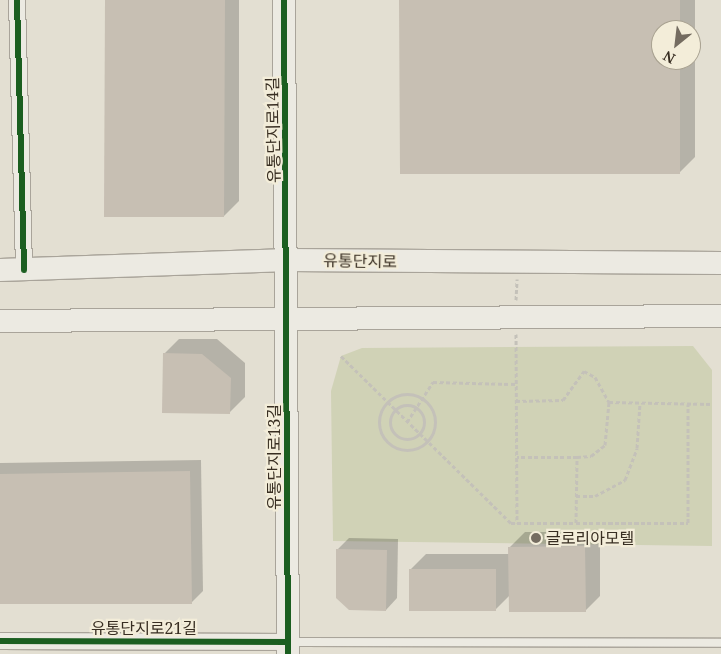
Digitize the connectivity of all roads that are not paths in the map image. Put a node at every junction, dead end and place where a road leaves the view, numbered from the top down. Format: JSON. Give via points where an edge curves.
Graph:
{"nodes":[{"id":1,"x":17,"y":0,"type":"edge"},
{"id":2,"x":284,"y":0,"type":"edge"},
{"id":3,"x":288,"y":260,"type":"junction"},
{"id":4,"x":721,"y":263,"type":"edge"},
{"id":5,"x":0,"y":270,"type":"edge"},
{"id":6,"x":24,"y":270,"type":"junction"},
{"id":7,"x":721,"y":316,"type":"edge"},
{"id":8,"x":0,"y":321,"type":"edge"},
{"id":9,"x":288,"y":321,"type":"junction"},
{"id":10,"x":0,"y":641,"type":"edge"},
{"id":11,"x":721,"y":643,"type":"edge"},
{"id":12,"x":46,"y":648,"type":"edge"},
{"id":13,"x":288,"y":648,"type":"edge"}],
"edges":[{"from":1,"to":6,"type":"street"},
{"from":2,"to":3,"type":"main road","name":"유통단지로14길"},
{"from":3,"to":4,"type":"main road","name":"유통단지로"},
{"from":3,"to":6,"type":"main road","name":"유통단지로"},
{"from":3,"to":9,"type":"main road","name":"유통단지로13길"},
{"from":5,"to":6,"type":"main road","name":"유통단지로"},
{"from":7,"to":9,"type":"main road"},
{"from":8,"to":9,"type":"main road"},
{"from":9,"to":13,"type":"main road","name":"유통단지로13길"},
{"from":10,"to":12,"type":"street","name":"유통단지로21길"},
{"from":11,"to":13,"type":"lane"},
{"from":12,"to":13,"type":"street","name":"유통단지로21길"}]}
